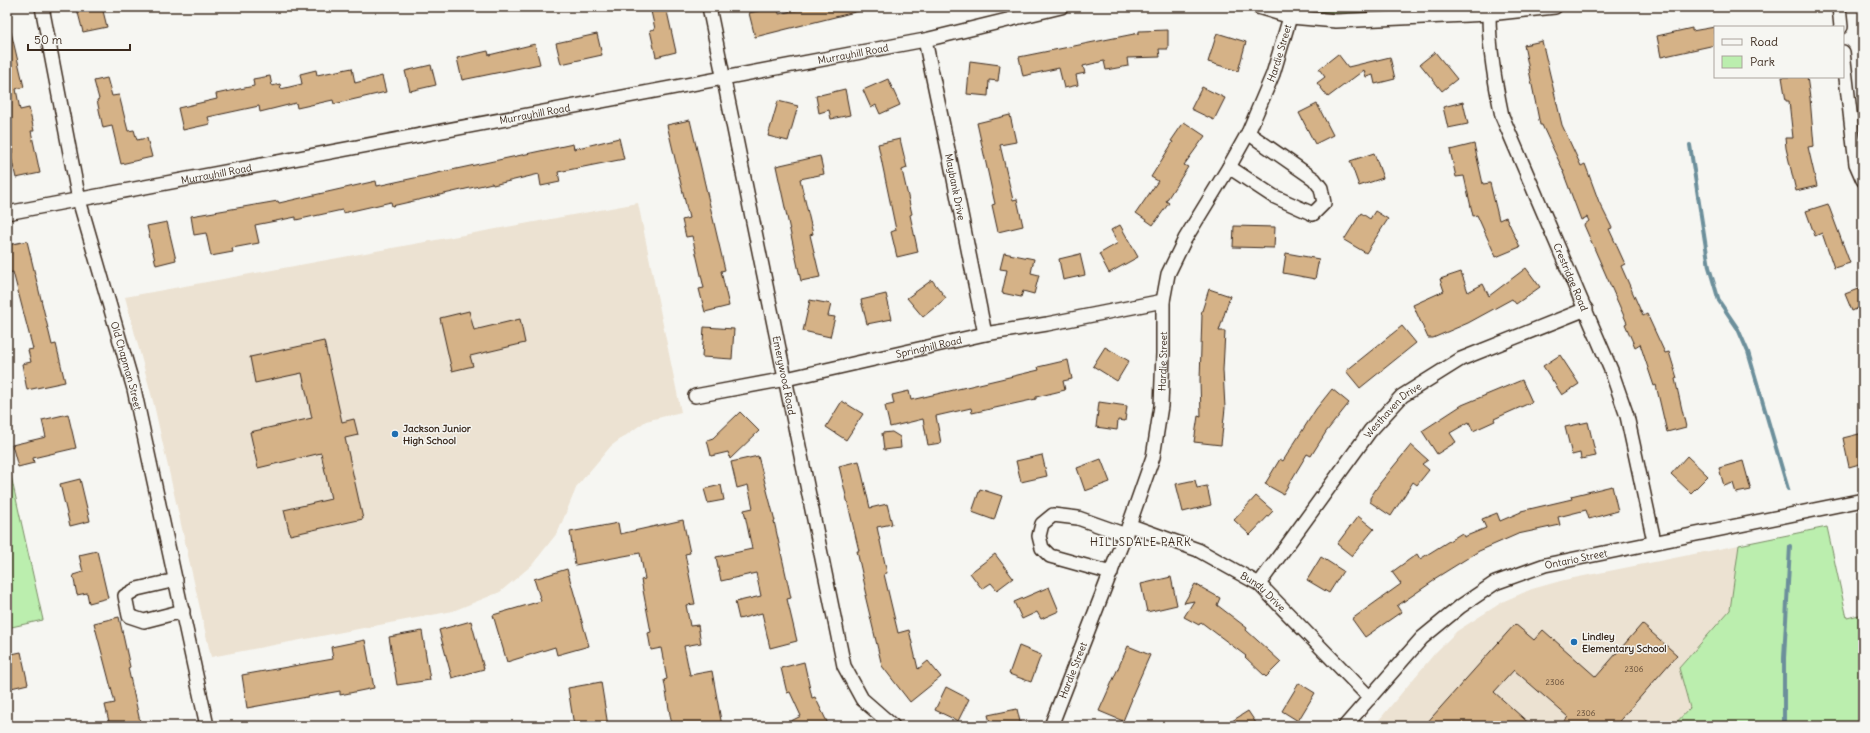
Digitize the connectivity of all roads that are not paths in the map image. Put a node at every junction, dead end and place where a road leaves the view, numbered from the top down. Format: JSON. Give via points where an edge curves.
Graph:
{"nodes":[{"id":1,"x":42,"y":7,"type":"edge"},
{"id":2,"x":709,"y":7,"type":"edge"},
{"id":3,"x":1061,"y":7,"type":"edge"},
{"id":4,"x":1258,"y":7,"type":"edge"},
{"id":5,"x":1554,"y":7,"type":"edge"},
{"id":6,"x":1838,"y":7,"type":"edge"},
{"id":7,"x":1292,"y":12,"type":"edge"},
{"id":8,"x":1490,"y":14,"type":"junction"},
{"id":9,"x":1840,"y":26,"type":"edge"},
{"id":10,"x":925,"y":40,"type":"junction"},
{"id":11,"x":1844,"y":61,"type":"edge"},
{"id":12,"x":724,"y":79,"type":"junction"},
{"id":13,"x":1248,"y":133,"type":"junction"},
{"id":14,"x":1229,"y":167,"type":"junction"},
{"id":15,"x":1863,"y":180,"type":"edge"},
{"id":16,"x":79,"y":200,"type":"junction"},
{"id":17,"x":7,"y":213,"type":"edge"},
{"id":18,"x":1162,"y":301,"type":"junction"},
{"id":19,"x":1586,"y":309,"type":"junction"},
{"id":20,"x":985,"y":334,"type":"junction"},
{"id":21,"x":786,"y":378,"type":"junction"},
{"id":22,"x":695,"y":396,"type":"dead end"},
{"id":23,"x":1863,"y":500,"type":"edge"},
{"id":24,"x":1128,"y":530,"type":"junction"},
{"id":25,"x":1654,"y":542,"type":"junction"},
{"id":26,"x":1111,"y":573,"type":"junction"},
{"id":27,"x":176,"y":580,"type":"junction"},
{"id":28,"x":1259,"y":584,"type":"junction"},
{"id":29,"x":183,"y":611,"type":"junction"},
{"id":30,"x":1370,"y":698,"type":"junction"},
{"id":31,"x":208,"y":726,"type":"edge"},
{"id":32,"x":893,"y":726,"type":"edge"},
{"id":33,"x":1051,"y":726,"type":"edge"},
{"id":34,"x":1345,"y":726,"type":"edge"}],
"edges":[{"from":1,"to":16,"type":"street","name":"Old Chapman Street"},
{"from":2,"to":12,"type":"street","name":"Emerywood Road"},
{"from":3,"to":10,"type":"street","name":"Murrayhill Road"},
{"from":4,"to":7,"type":"street"},
{"from":5,"to":8,"type":"street"},
{"from":6,"to":9,"type":"street"},
{"from":7,"to":8,"type":"street","via":[[1336,21]]},
{"from":7,"to":13,"type":"street","name":"Hardie Street","via":[[1273,74]]},
{"from":8,"to":19,"type":"street","name":"Crestridge Road","via":[[1489,34],[1502,116]]},
{"from":10,"to":12,"type":"street","name":"Murrayhill Road"},
{"from":10,"to":20,"type":"street","name":"Maybank Drive"},
{"from":11,"to":15,"type":"street","via":[[1856,164]]},
{"from":12,"to":16,"type":"street","name":"Murrayhill Road"},
{"from":12,"to":21,"type":"street","name":"Emerywood Road"},
{"from":13,"to":14,"type":"street","name":"Hardie Street"},
{"from":13,"to":14,"type":"street","via":[[1314,179],[1321,188],[1324,204],[1313,214],[1273,196]]},
{"from":14,"to":18,"type":"street","name":"Hardie Street","via":[[1185,239],[1168,274]]},
{"from":16,"to":17,"type":"street","name":"Murrayhill Road"},
{"from":16,"to":27,"type":"street","name":"Old Chapman Street","via":[[134,390]]},
{"from":18,"to":20,"type":"street","name":"Springhill Road"},
{"from":18,"to":24,"type":"street","name":"Hardie Street","via":[[1161,406],[1153,457]]},
{"from":19,"to":25,"type":"street","name":"Crestridge Road","via":[[1627,416]]},
{"from":19,"to":28,"type":"street","name":"Westhaven Drive","via":[[1460,359],[1402,396],[1370,431]]},
{"from":20,"to":21,"type":"street","name":"Springhill Road"},
{"from":21,"to":22,"type":"street","name":"Springhill Road"},
{"from":21,"to":32,"type":"street","name":"Emerywood Road","via":[[844,666],[862,699]]},
{"from":23,"to":25,"type":"street","name":"Ontario Street"},
{"from":24,"to":26,"type":"street","name":"Hardie Street"},
{"from":24,"to":26,"type":"street","name":"Bundy Drive","via":[[1053,515],[1042,524],[1039,536],[1042,548],[1050,556]]},
{"from":24,"to":28,"type":"street","name":"Bundy Drive","via":[[1198,550]]},
{"from":25,"to":30,"type":"street","name":"Ontario Street","via":[[1545,565],[1495,583],[1461,606],[1422,638]]},
{"from":26,"to":33,"type":"street","name":"Hardie Street"},
{"from":27,"to":29,"type":"street","name":"Old Chapman Street"},
{"from":27,"to":29,"type":"street","via":[[124,596],[130,616],[144,621]]},
{"from":28,"to":30,"type":"street","name":"Bundy Drive"},
{"from":29,"to":31,"type":"street","name":"Old Chapman Street"},
{"from":30,"to":34,"type":"street","name":"Ontario Street"}]}
